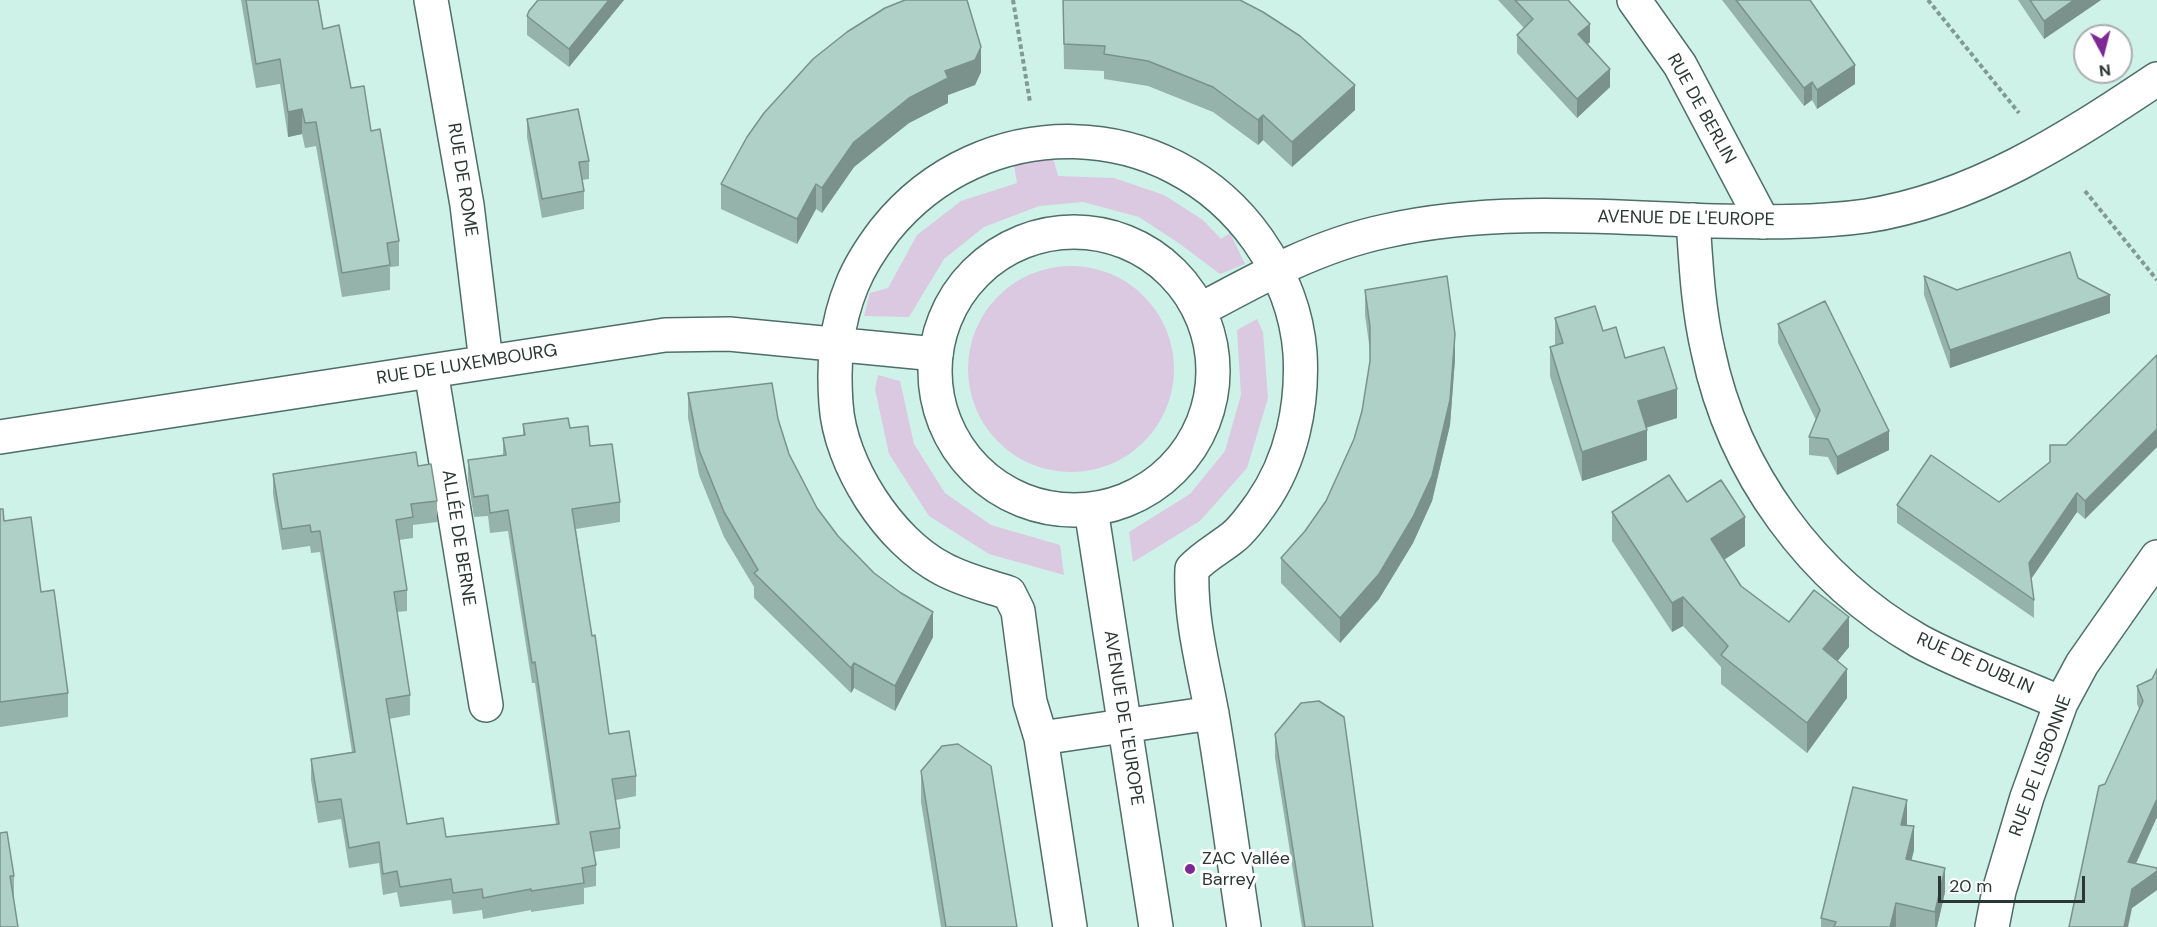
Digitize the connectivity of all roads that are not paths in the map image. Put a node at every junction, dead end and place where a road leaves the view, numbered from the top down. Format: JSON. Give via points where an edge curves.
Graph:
{"nodes":[{"id":1,"x":431,"y":0,"type":"edge"},
{"id":2,"x":1634,"y":0,"type":"edge"},
{"id":3,"x":2157,"y":79,"type":"edge"},
{"id":4,"x":1693,"y":220,"type":"junction"},
{"id":5,"x":1763,"y":222,"type":"junction"},
{"id":6,"x":1276,"y":270,"type":"junction"},
{"id":7,"x":1200,"y":310,"type":"junction"},
{"id":8,"x":837,"y":344,"type":"junction"},
{"id":9,"x":936,"y":354,"type":"junction"},
{"id":10,"x":486,"y":362,"type":"junction"},
{"id":11,"x":431,"y":371,"type":"junction"},
{"id":12,"x":0,"y":437,"type":"edge"},
{"id":13,"x":1091,"y":509,"type":"junction"},
{"id":14,"x":2157,"y":557,"type":"edge"},
{"id":15,"x":2061,"y":703,"type":"junction"},
{"id":16,"x":486,"y":705,"type":"dead end"},
{"id":17,"x":1212,"y":713,"type":"junction"},
{"id":18,"x":1125,"y":726,"type":"junction"},
{"id":19,"x":1041,"y":738,"type":"junction"},
{"id":20,"x":1070,"y":927,"type":"edge"},
{"id":21,"x":1156,"y":927,"type":"edge"},
{"id":22,"x":1244,"y":927,"type":"edge"},
{"id":23,"x":1992,"y":927,"type":"edge"}],
"edges":[{"from":1,"to":10,"type":"street","name":"RUE DE ROME","via":[[467,206]]},
{"from":2,"to":5,"type":"street","name":"RUE DE BERLIN","via":[[1680,65]]},
{"from":3,"to":5,"type":"street","name":"AVENUE DE L'EUROPE","via":[[2045,151],[1983,182],[1867,216]]},
{"from":4,"to":5,"type":"street","name":"AVENUE DE L'EUROPE"},
{"from":4,"to":6,"type":"street","name":"AVENUE DE L'EUROPE","via":[[1549,216],[1425,223],[1350,240]]},
{"from":4,"to":15,"type":"street","name":"RUE DE DUBLIN","via":[[1701,315],[1719,392],[1751,468],[1793,534],[1882,617],[1960,661]]},
{"from":6,"to":7,"type":"street","name":"AVENUE DE L'EUROPE"},
{"from":6,"to":8,"type":"street","via":[[1246,222],[1215,192],[1179,169],[1139,152],[1097,143],[1054,142],[1011,148],[961,167],[900,211],[873,245],[853,283],[839,324]]},
{"from":6,"to":17,"type":"street","via":[[1299,339],[1301,381],[1296,424],[1282,465],[1262,503],[1235,536],[1204,556],[1192,569],[1191,596],[1199,654]]},
{"from":7,"to":9,"type":"street","via":[[1180,280],[1154,256],[1122,240],[1087,232],[1052,233],[1017,244],[986,262],[962,288],[944,319]]},
{"from":7,"to":13,"type":"street","via":[[1214,361],[1213,387],[1197,438],[1163,478],[1142,493]]},
{"from":8,"to":9,"type":"street","name":"RUE DE LUXEMBOURG"},
{"from":8,"to":10,"type":"street","name":"RUE DE LUXEMBOURG","via":[[729,334],[665,335]]},
{"from":8,"to":19,"type":"street","via":[[836,410],[847,451],[865,490],[890,525],[921,555],[944,570],[1009,593],[1018,611],[1030,702]]},
{"from":9,"to":13,"type":"street","via":[[935,385],[942,416],[956,444],[976,470],[1000,489],[1029,503],[1060,510]]},
{"from":10,"to":11,"type":"street","name":"RUE DE LUXEMBOURG"},
{"from":11,"to":12,"type":"street","name":"RUE DE LUXEMBOURG"},
{"from":11,"to":16,"type":"street","name":"ALLÉE DE BERNE"},
{"from":13,"to":18,"type":"street","name":"AVENUE DE L'EUROPE"},
{"from":14,"to":15,"type":"street","name":"RUE DE LISBONNE","via":[[2082,664]]},
{"from":15,"to":23,"type":"street","name":"RUE DE LISBONNE","via":[[2027,797]]},
{"from":17,"to":18,"type":"street"},
{"from":17,"to":22,"type":"street"},
{"from":18,"to":19,"type":"street"},
{"from":18,"to":21,"type":"street","name":"AVENUE DE L'EUROPE"},
{"from":19,"to":20,"type":"street"}]}
